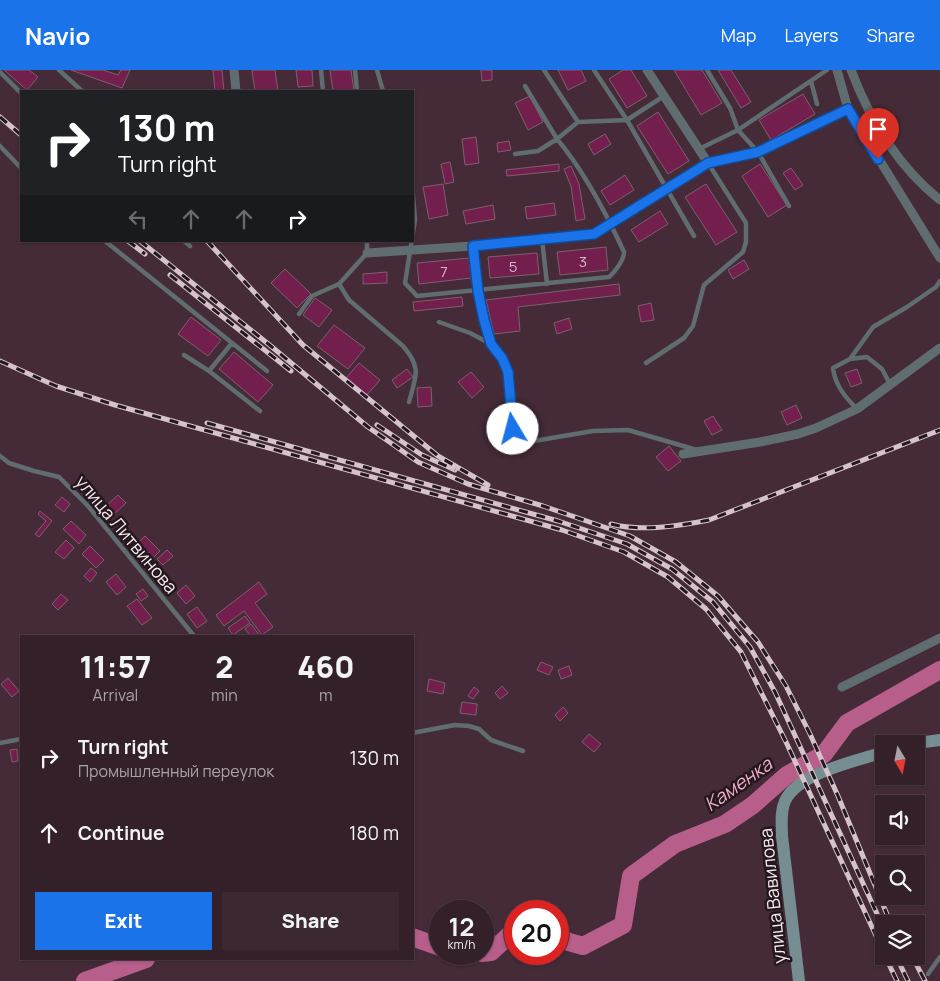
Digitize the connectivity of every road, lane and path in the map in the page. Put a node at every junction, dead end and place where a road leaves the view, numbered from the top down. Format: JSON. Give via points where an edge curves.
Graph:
{"nodes":[{"id":1,"x":60,"y":70,"type":"edge"},
{"id":2,"x":234,"y":70,"type":"edge"},
{"id":3,"x":321,"y":70,"type":"edge"},
{"id":4,"x":355,"y":70,"type":"edge"},
{"id":5,"x":377,"y":70,"type":"edge"},
{"id":6,"x":544,"y":70,"type":"edge"},
{"id":7,"x":594,"y":70,"type":"edge"},
{"id":8,"x":707,"y":70,"type":"edge"},
{"id":9,"x":827,"y":70,"type":"edge"},
{"id":10,"x":837,"y":70,"type":"edge"},
{"id":11,"x":851,"y":70,"type":"edge"},
{"id":12,"x":649,"y":71,"type":"edge"},
{"id":13,"x":0,"y":72,"type":"edge"},
{"id":14,"x":811,"y":81,"type":"junction"},
{"id":15,"x":525,"y":86,"type":"dead end"},
{"id":16,"x":81,"y":90,"type":"edge"},
{"id":17,"x":236,"y":90,"type":"edge"},
{"id":18,"x":323,"y":90,"type":"edge"},
{"id":19,"x":357,"y":90,"type":"edge"},
{"id":20,"x":383,"y":90,"type":"edge"},
{"id":21,"x":20,"y":92,"type":"edge"},
{"id":22,"x":664,"y":96,"type":"junction"},
{"id":23,"x":817,"y":104,"type":"dead end"},
{"id":24,"x":848,"y":109,"type":"junction"},
{"id":25,"x":627,"y":120,"type":"junction"},
{"id":26,"x":578,"y":122,"type":"junction"},
{"id":27,"x":738,"y":130,"type":"junction"},
{"id":28,"x":557,"y":139,"type":"junction"},
{"id":29,"x":0,"y":146,"type":"edge"},
{"id":30,"x":699,"y":149,"type":"junction"},
{"id":31,"x":758,"y":152,"type":"junction"},
{"id":32,"x":515,"y":154,"type":"dead end"},
{"id":33,"x":708,"y":163,"type":"junction"},
{"id":34,"x":20,"y":167,"type":"edge"},
{"id":35,"x":668,"y":188,"type":"junction"},
{"id":36,"x":940,"y":200,"type":"edge"},
{"id":37,"x":790,"y":206,"type":"dead end"},
{"id":38,"x":414,"y":208,"type":"edge"},
{"id":39,"x":611,"y":224,"type":"junction"},
{"id":40,"x":414,"y":228,"type":"edge"},
{"id":41,"x":694,"y":236,"type":"dead end"},
{"id":42,"x":542,"y":239,"type":"junction"},
{"id":43,"x":106,"y":242,"type":"edge"},
{"id":44,"x":185,"y":242,"type":"edge"},
{"id":45,"x":367,"y":242,"type":"edge"},
{"id":46,"x":412,"y":242,"type":"edge"},
{"id":47,"x":190,"y":246,"type":"dead end"},
{"id":48,"x":473,"y":246,"type":"junction"},
{"id":49,"x":411,"y":251,"type":"junction"},
{"id":50,"x":367,"y":253,"type":"junction"},
{"id":51,"x":940,"y":258,"type":"edge"},
{"id":52,"x":940,"y":281,"type":"edge"},
{"id":53,"x":339,"y":284,"type":"junction"},
{"id":54,"x":547,"y":284,"type":"junction"},
{"id":55,"x":478,"y":291,"type":"junction"},
{"id":56,"x":299,"y":314,"type":"dead end"},
{"id":57,"x":439,"y":322,"type":"dead end"},
{"id":58,"x":232,"y":342,"type":"junction"},
{"id":59,"x":491,"y":344,"type":"junction"},
{"id":60,"x":940,"y":348,"type":"edge"},
{"id":61,"x":184,"y":355,"type":"dead end"},
{"id":62,"x":850,"y":358,"type":"junction"},
{"id":63,"x":646,"y":362,"type":"dead end"},
{"id":64,"x":209,"y":371,"type":"junction"},
{"id":65,"x":267,"y":371,"type":"dead end"},
{"id":66,"x":890,"y":384,"type":"junction"},
{"id":67,"x":410,"y":402,"type":"dead end"},
{"id":68,"x":857,"y":409,"type":"junction"},
{"id":69,"x":260,"y":411,"type":"dead end"},
{"id":70,"x":703,"y":451,"type":"junction"},
{"id":71,"x":683,"y":454,"type":"dead end"},
{"id":72,"x":0,"y":456,"type":"edge"},
{"id":73,"x":193,"y":635,"type":"edge"},
{"id":74,"x":940,"y":638,"type":"edge"},
{"id":75,"x":842,"y":687,"type":"dead end"},
{"id":76,"x":414,"y":733,"type":"edge"},
{"id":77,"x":20,"y":739,"type":"edge"},
{"id":78,"x":940,"y":740,"type":"edge"},
{"id":79,"x":925,"y":742,"type":"edge"},
{"id":80,"x":0,"y":744,"type":"edge"},
{"id":81,"x":523,"y":752,"type":"dead end"},
{"id":82,"x":875,"y":755,"type":"edge"},
{"id":83,"x":940,"y":957,"type":"edge"},
{"id":84,"x":928,"y":974,"type":"dead end"},
{"id":85,"x":799,"y":981,"type":"edge"}],
"edges":[{"from":1,"to":16,"type":"lane"},
{"from":2,"to":17,"type":"street"},
{"from":3,"to":18,"type":"lane"},
{"from":4,"to":19,"type":"lane"},
{"from":5,"to":20,"type":"lane"},
{"from":6,"to":26,"type":"lane"},
{"from":7,"to":25,"type":"lane"},
{"from":8,"to":27,"type":"lane","via":[[730,108]]},
{"from":9,"to":14,"type":"lane"},
{"from":10,"to":24,"type":"street"},
{"from":11,"to":36,"type":"street","via":[[881,134],[904,165]]},
{"from":12,"to":22,"type":"street"},
{"from":13,"to":21,"type":"lane"},
{"from":14,"to":23,"type":"lane"},
{"from":14,"to":27,"type":"lane"},
{"from":15,"to":28,"type":"lane"},
{"from":22,"to":25,"type":"lane"},
{"from":22,"to":30,"type":"street"},
{"from":24,"to":31,"type":"street"},
{"from":24,"to":51,"type":"street"},
{"from":25,"to":26,"type":"lane"},
{"from":25,"to":35,"type":"lane"},
{"from":26,"to":28,"type":"lane"},
{"from":27,"to":30,"type":"lane"},
{"from":27,"to":31,"type":"lane"},
{"from":28,"to":32,"type":"lane","via":[[538,151]]},
{"from":28,"to":39,"type":"lane","via":[[572,156]]},
{"from":29,"to":34,"type":"lane"},
{"from":30,"to":33,"type":"street"},
{"from":31,"to":33,"type":"street"},
{"from":31,"to":37,"type":"lane"},
{"from":33,"to":35,"type":"street"},
{"from":33,"to":63,"type":"lane","via":[[746,223],[746,242],[742,252],[704,285],[694,326],[684,338]]},
{"from":35,"to":39,"type":"street"},
{"from":35,"to":41,"type":"lane"},
{"from":38,"to":40,"type":"lane"},
{"from":39,"to":42,"type":"street","via":[[594,234]]},
{"from":39,"to":54,"type":"lane","via":[[624,252],[612,275]]},
{"from":42,"to":48,"type":"street"},
{"from":42,"to":54,"type":"lane"},
{"from":43,"to":58,"type":"lane"},
{"from":44,"to":47,"type":"lane"},
{"from":45,"to":50,"type":"lane"},
{"from":46,"to":49,"type":"lane"},
{"from":48,"to":49,"type":"street"},
{"from":48,"to":55,"type":"lane"},
{"from":49,"to":50,"type":"street"},
{"from":49,"to":55,"type":"lane","via":[[405,283],[417,296]]},
{"from":50,"to":53,"type":"lane"},
{"from":52,"to":62,"type":"lane","via":[[936,288],[873,327]]},
{"from":53,"to":56,"type":"lane","via":[[312,296]]},
{"from":53,"to":67,"type":"lane","via":[[349,300],[411,355],[417,371]]},
{"from":54,"to":55,"type":"lane"},
{"from":55,"to":59,"type":"lane"},
{"from":57,"to":59,"type":"lane"},
{"from":58,"to":64,"type":"lane"},
{"from":58,"to":65,"type":"lane"},
{"from":59,"to":70,"type":"lane","via":[[508,372],[513,429],[519,437],[534,441],[593,431],[628,430]]},
{"from":60,"to":66,"type":"street"},
{"from":61,"to":64,"type":"lane"},
{"from":62,"to":66,"type":"lane","via":[[867,357],[882,369]]},
{"from":62,"to":68,"type":"lane","via":[[833,368],[834,377],[843,395]]},
{"from":64,"to":69,"type":"lane"},
{"from":66,"to":68,"type":"street"},
{"from":68,"to":70,"type":"street","via":[[798,434]]},
{"from":70,"to":71,"type":"street"},
{"from":72,"to":73,"type":"lane","name":"улица Литвинова","via":[[9,463],[59,477],[88,506]]},
{"from":74,"to":75,"type":"street"},
{"from":76,"to":81,"type":"lane","via":[[455,725],[469,726],[479,729],[491,740]]},
{"from":77,"to":80,"type":"lane"},
{"from":78,"to":79,"type":"main road"},
{"from":82,"to":85,"type":"main road","name":"улица Вавилова","via":[[812,776],[791,792],[781,812]]},
{"from":83,"to":84,"type":"lane"}]}
